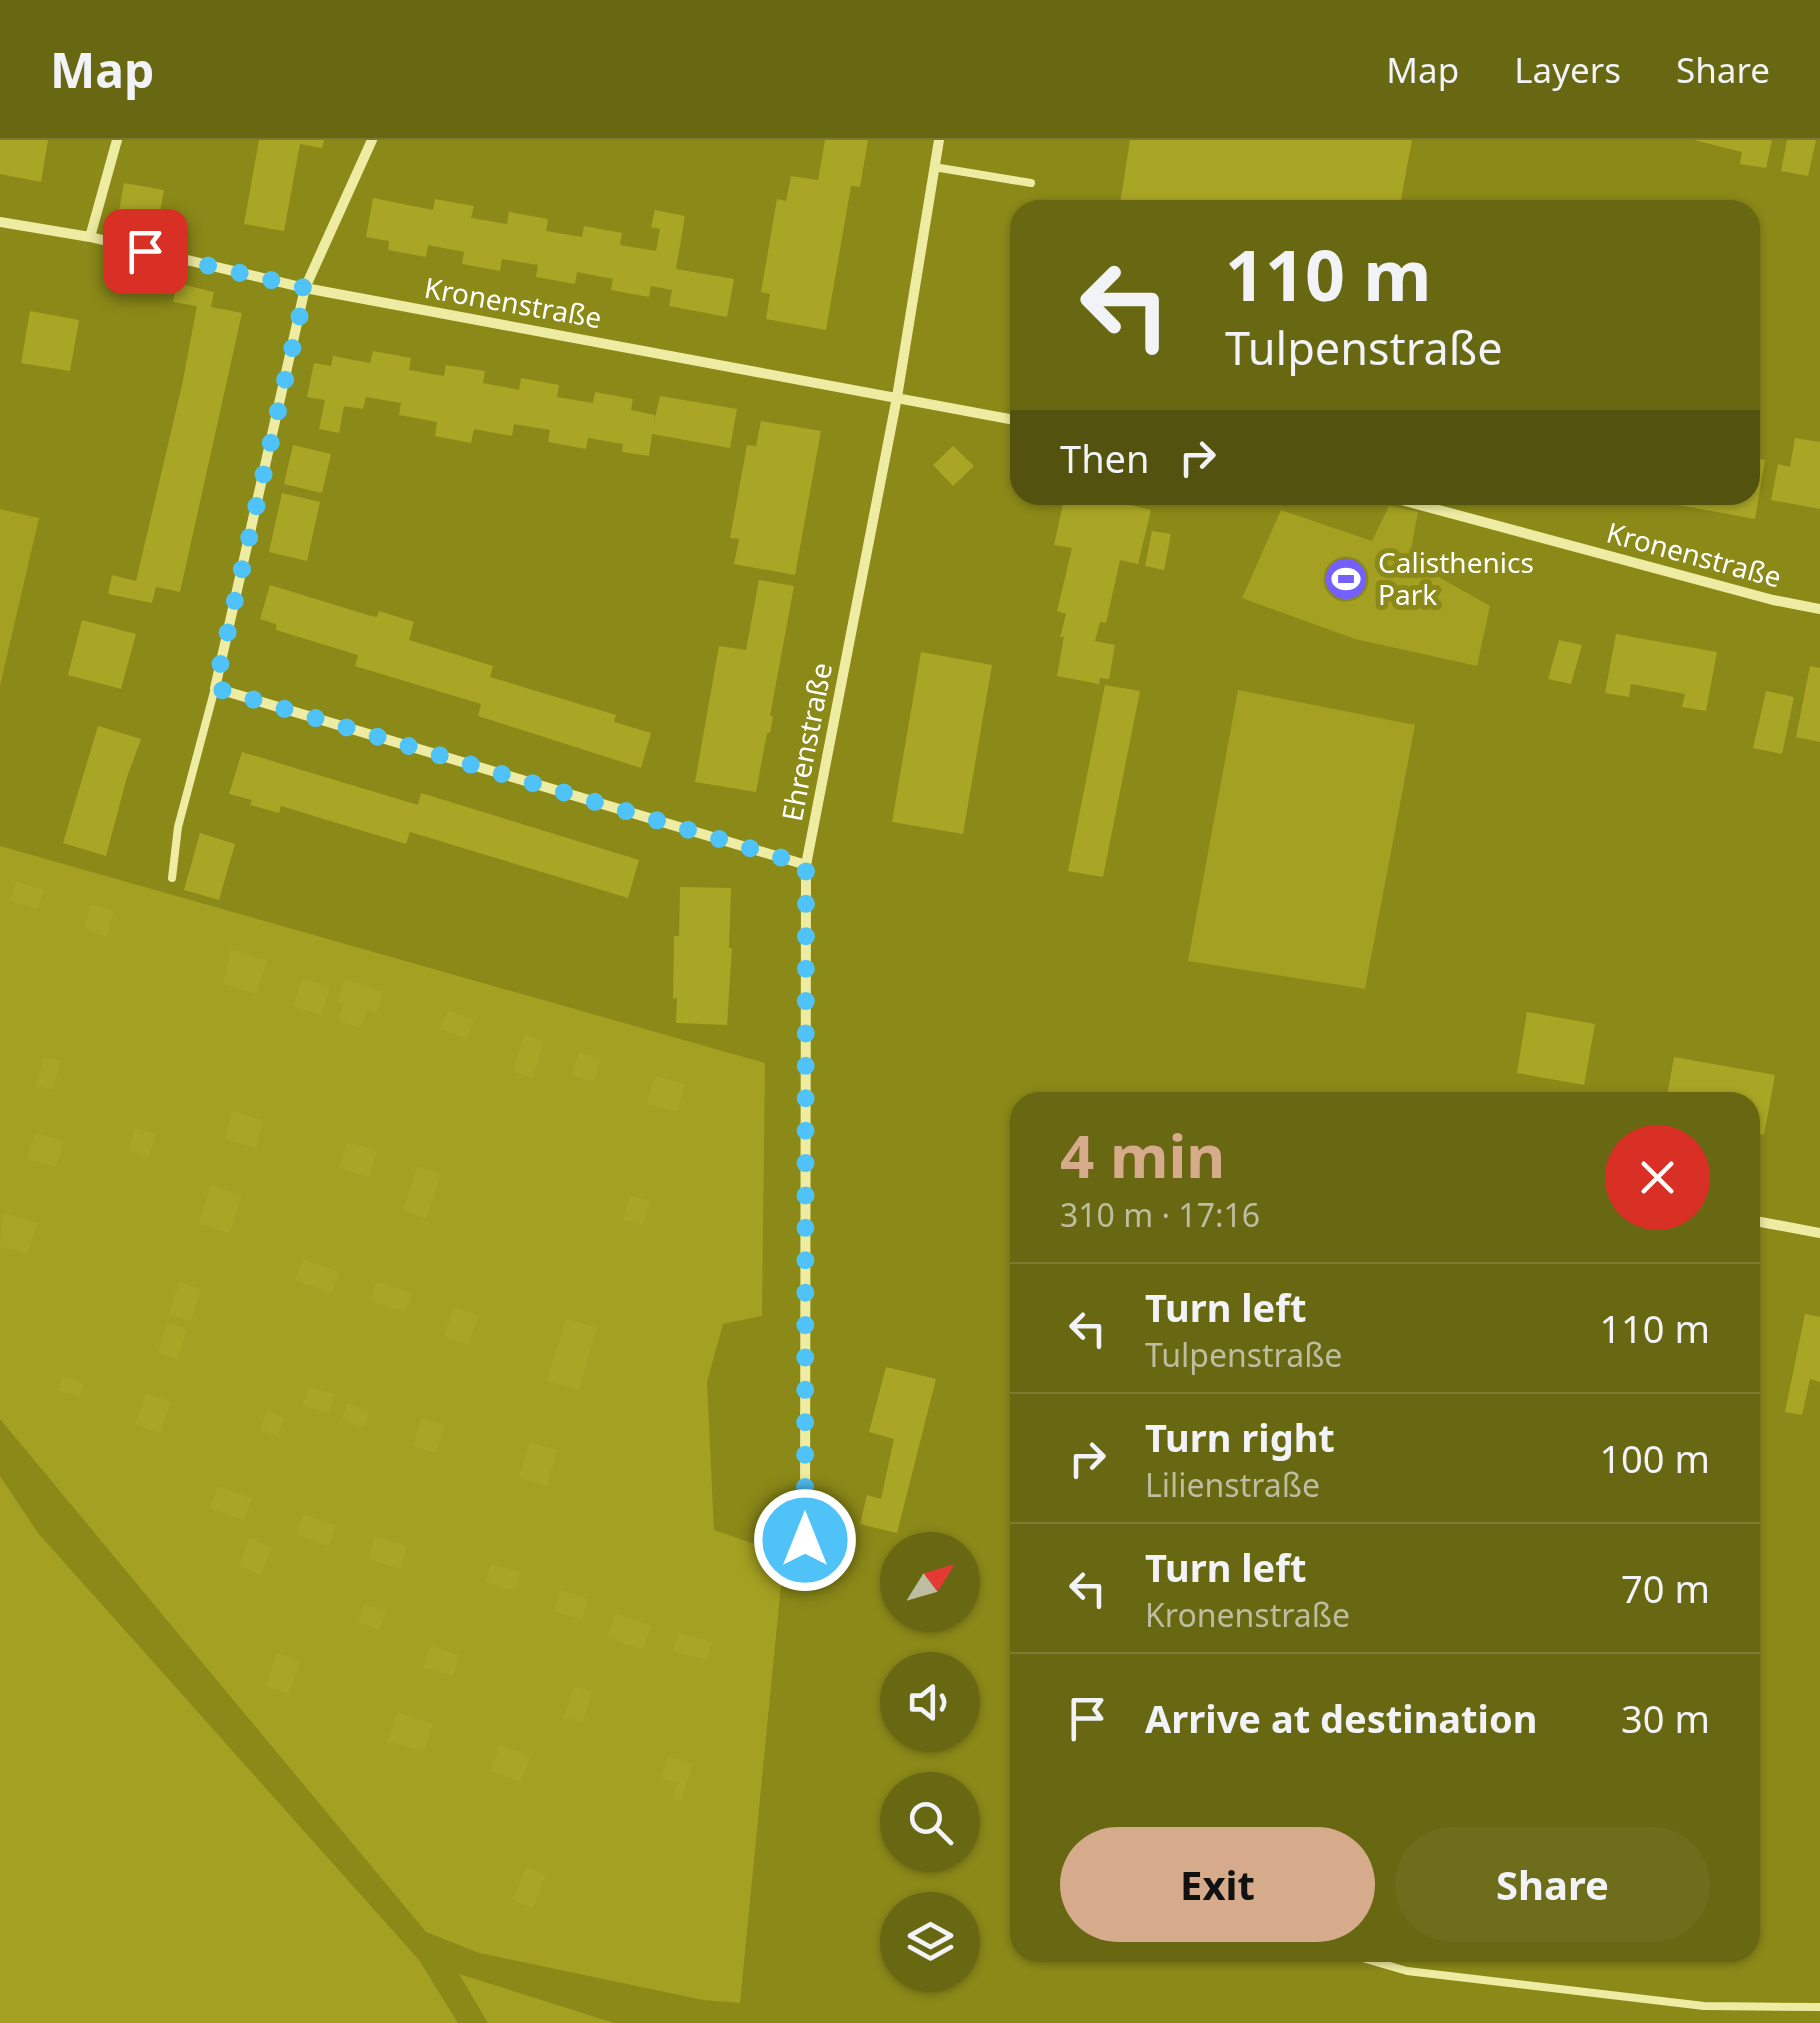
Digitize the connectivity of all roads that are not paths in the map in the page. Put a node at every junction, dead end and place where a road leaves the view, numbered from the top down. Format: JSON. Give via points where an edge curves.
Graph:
{"nodes":[{"id":1,"x":117,"y":140,"type":"edge"},
{"id":2,"x":372,"y":140,"type":"edge"},
{"id":3,"x":939,"y":140,"type":"edge"},
{"id":4,"x":934,"y":167,"type":"junction"},
{"id":5,"x":1031,"y":184,"type":"dead end"},
{"id":6,"x":0,"y":222,"type":"edge"},
{"id":7,"x":90,"y":237,"type":"junction"},
{"id":8,"x":306,"y":288,"type":"junction"},
{"id":9,"x":897,"y":397,"type":"junction"},
{"id":10,"x":1010,"y":418,"type":"edge"},
{"id":11,"x":1420,"y":505,"type":"edge"},
{"id":12,"x":1820,"y":609,"type":"edge"},
{"id":13,"x":215,"y":688,"type":"junction"},
{"id":14,"x":806,"y":865,"type":"junction"},
{"id":15,"x":172,"y":878,"type":"dead end"},
{"id":16,"x":1760,"y":1222,"type":"edge"},
{"id":17,"x":1820,"y":1233,"type":"edge"},
{"id":18,"x":805,"y":1540,"type":"dead end"},
{"id":19,"x":1377,"y":1962,"type":"edge"},
{"id":20,"x":1820,"y":2007,"type":"edge"}],
"edges":[{"from":1,"to":7,"type":"street"},
{"from":2,"to":8,"type":"street"},
{"from":3,"to":4,"type":"street","name":"Ehrenstraße"},
{"from":4,"to":5,"type":"lane"},
{"from":4,"to":9,"type":"street","name":"Ehrenstraße"},
{"from":6,"to":7,"type":"street","name":"Kronenstraße"},
{"from":7,"to":8,"type":"street","name":"Kronenstraße"},
{"from":8,"to":9,"type":"street","name":"Kronenstraße"},
{"from":8,"to":13,"type":"street"},
{"from":9,"to":10,"type":"street","name":"Kronenstraße"},
{"from":9,"to":14,"type":"street","name":"Ehrenstraße"},
{"from":11,"to":12,"type":"street","name":"Kronenstraße"},
{"from":13,"to":14,"type":"street"},
{"from":13,"to":15,"type":"lane","via":[[178,827]]},
{"from":14,"to":18,"type":"street","name":"Ehrenstraße"},
{"from":16,"to":17,"type":"street"},
{"from":19,"to":20,"type":"lane","via":[[1684,2004]]}]}
